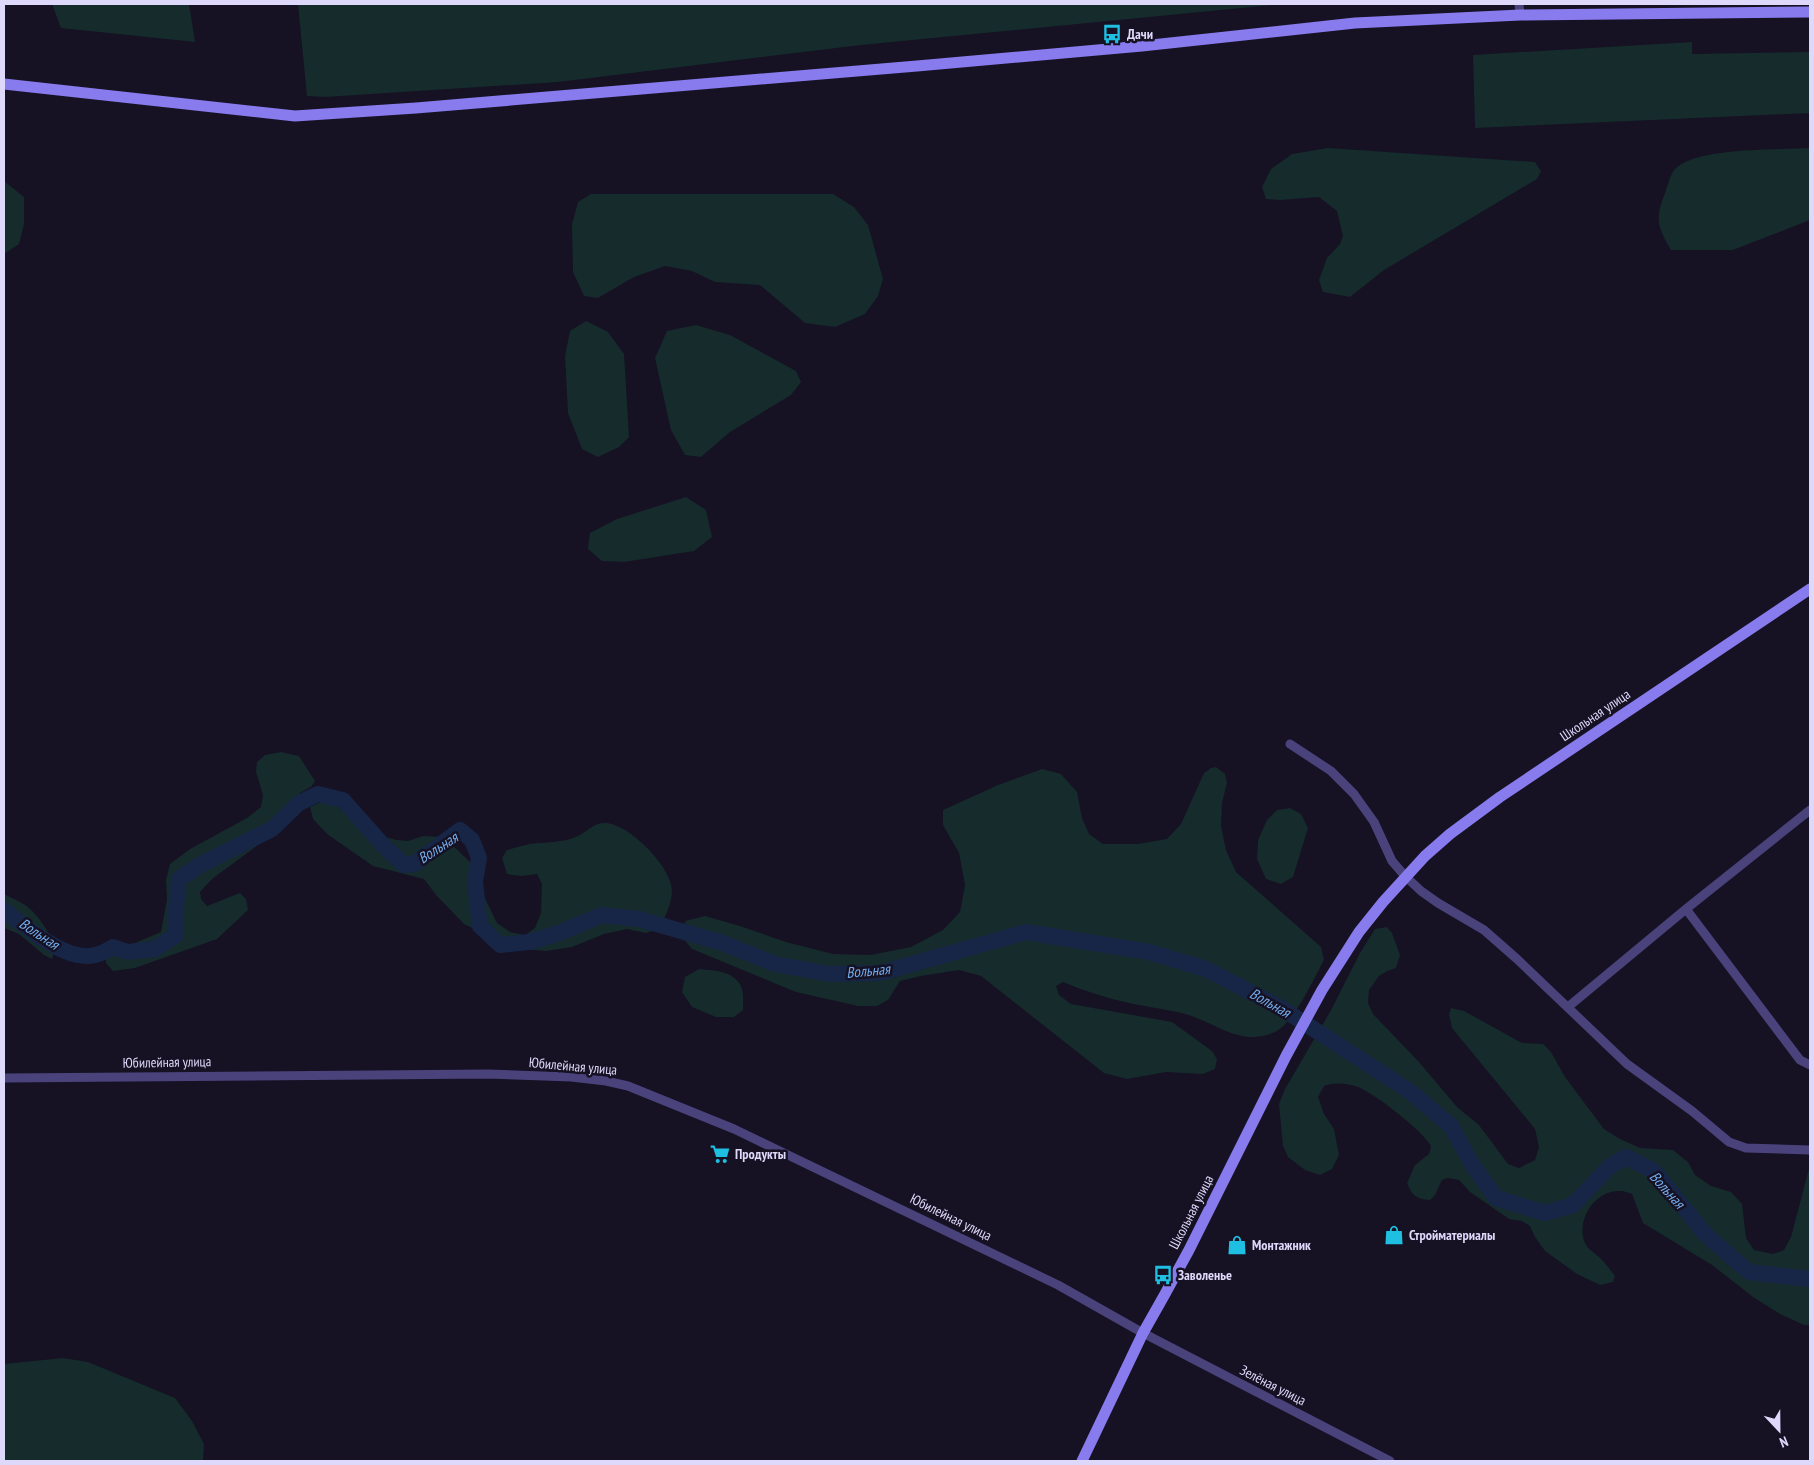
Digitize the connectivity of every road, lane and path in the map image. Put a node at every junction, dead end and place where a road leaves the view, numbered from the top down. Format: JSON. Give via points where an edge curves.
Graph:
{"nodes":[{"id":1,"x":1520,"y":9,"type":"edge"},
{"id":2,"x":1810,"y":12,"type":"edge"},
{"id":3,"x":4,"y":84,"type":"edge"},
{"id":4,"x":1810,"y":589,"type":"edge"},
{"id":5,"x":1290,"y":744,"type":"dead end"},
{"id":6,"x":1810,"y":810,"type":"edge"},
{"id":7,"x":1405,"y":876,"type":"junction"},
{"id":8,"x":1686,"y":909,"type":"junction"},
{"id":9,"x":1568,"y":1007,"type":"junction"},
{"id":10,"x":1810,"y":1066,"type":"edge"},
{"id":11,"x":4,"y":1078,"type":"edge"},
{"id":12,"x":1810,"y":1150,"type":"edge"},
{"id":13,"x":1142,"y":1333,"type":"junction"},
{"id":14,"x":1082,"y":1461,"type":"edge"},
{"id":15,"x":1390,"y":1461,"type":"edge"}],
"edges":[{"from":1,"to":2,"type":"street"},
{"from":1,"to":3,"type":"street","via":[[917,66],[295,116]]},
{"from":4,"to":7,"type":"street","name":"Школьная улица","via":[[1500,797],[1450,834]]},
{"from":5,"to":7,"type":"street","via":[[1331,771],[1354,794],[1374,822],[1392,861]]},
{"from":6,"to":8,"type":"street"},
{"from":7,"to":9,"type":"street","via":[[1438,904],[1484,930]]},
{"from":7,"to":13,"type":"street","name":"Школьная улица","via":[[1359,932],[1322,990],[1185,1257]]},
{"from":8,"to":9,"type":"street"},
{"from":8,"to":10,"type":"street","via":[[1800,1060]]},
{"from":9,"to":12,"type":"street","via":[[1627,1064],[1729,1142],[1761,1150]]},
{"from":11,"to":13,"type":"street","name":"Юбилейная улица","via":[[488,1074],[606,1081],[651,1094],[734,1129],[1058,1285]]},
{"from":13,"to":14,"type":"street","name":"Школьная улица"},
{"from":13,"to":15,"type":"street","name":"Зелёная улица"}]}
